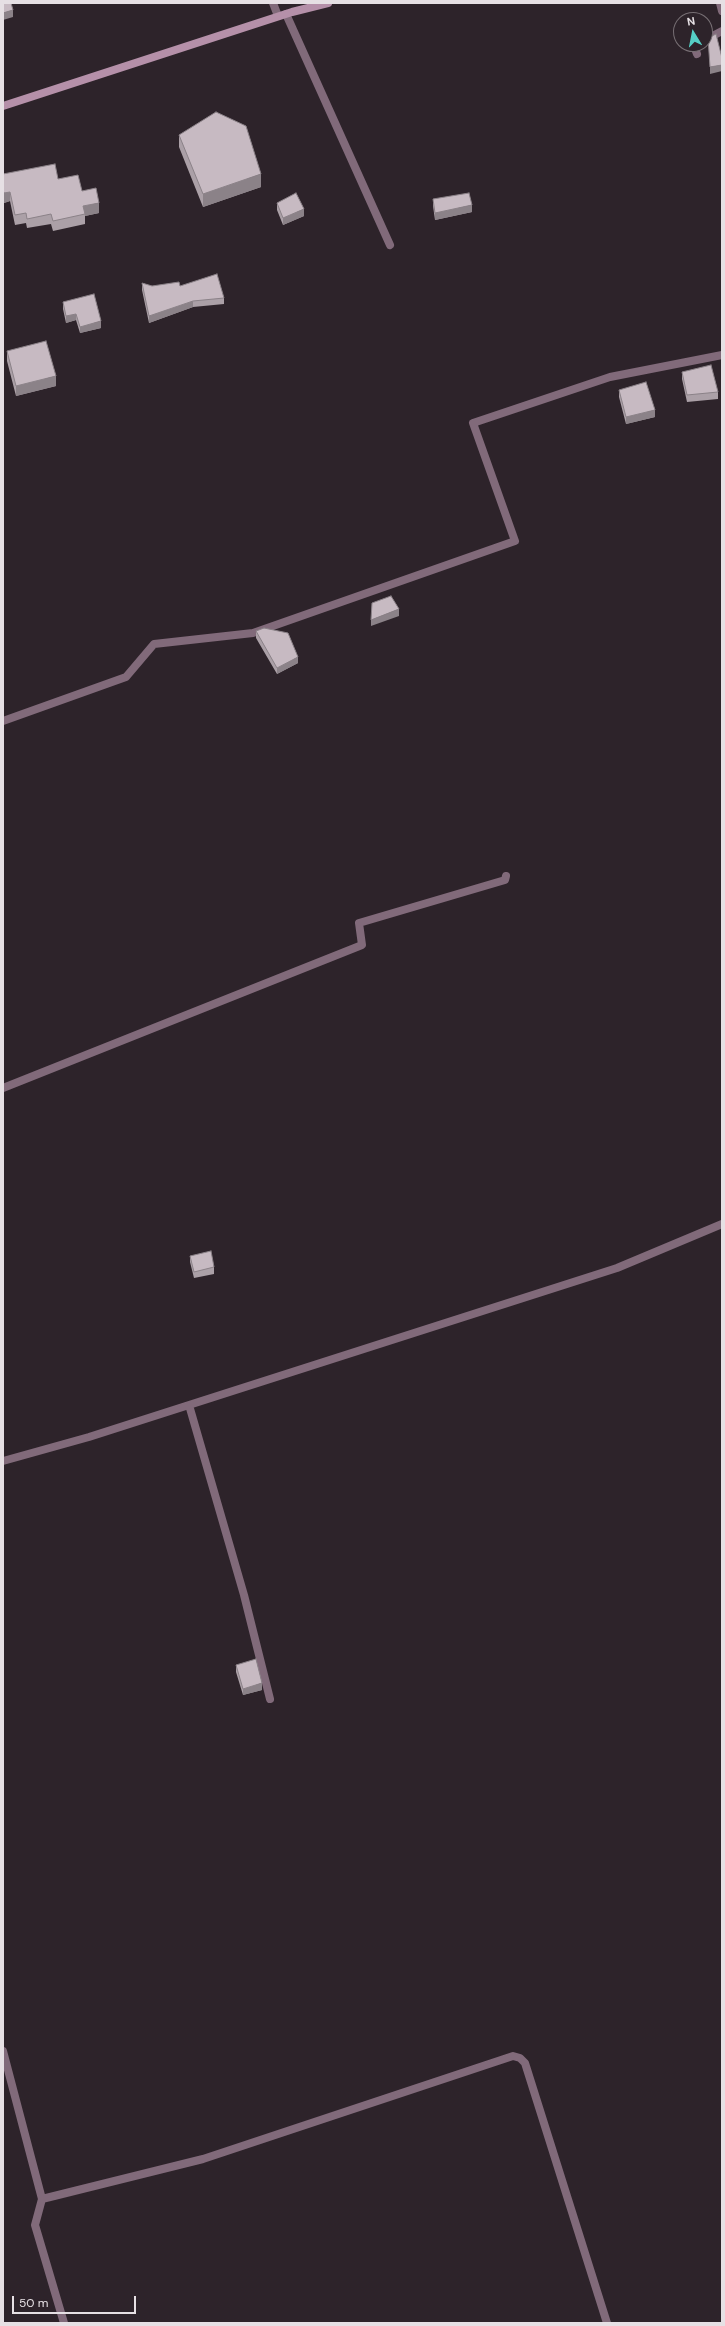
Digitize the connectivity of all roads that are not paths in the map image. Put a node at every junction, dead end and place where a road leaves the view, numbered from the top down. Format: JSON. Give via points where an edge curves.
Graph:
{"nodes":[{"id":1,"x":273,"y":3,"type":"edge"},
{"id":2,"x":328,"y":3,"type":"edge"},
{"id":3,"x":720,"y":3,"type":"edge"},
{"id":4,"x":722,"y":11,"type":"edge"},
{"id":5,"x":282,"y":15,"type":"junction"},
{"id":6,"x":722,"y":31,"type":"edge"},
{"id":7,"x":713,"y":36,"type":"edge"},
{"id":8,"x":3,"y":106,"type":"edge"},
{"id":9,"x":390,"y":244,"type":"dead end"},
{"id":10,"x":722,"y":355,"type":"edge"},
{"id":11,"x":3,"y":721,"type":"edge"},
{"id":12,"x":506,"y":876,"type":"dead end"},
{"id":13,"x":3,"y":1088,"type":"edge"},
{"id":14,"x":722,"y":1224,"type":"edge"},
{"id":15,"x":189,"y":1405,"type":"junction"},
{"id":16,"x":3,"y":1461,"type":"edge"},
{"id":17,"x":270,"y":1699,"type":"dead end"},
{"id":18,"x":3,"y":2051,"type":"edge"},
{"id":19,"x":42,"y":2199,"type":"junction"},
{"id":20,"x":64,"y":2323,"type":"edge"},
{"id":21,"x":606,"y":2323,"type":"edge"}],
"edges":[{"from":1,"to":5,"type":"street"},
{"from":2,"to":5,"type":"main road"},
{"from":3,"to":4,"type":"street"},
{"from":5,"to":8,"type":"main road"},
{"from":5,"to":9,"type":"street"},
{"from":6,"to":7,"type":"street"},
{"from":10,"to":11,"type":"street","via":[[610,377],[473,423],[515,541],[253,633],[154,644],[126,677]]},
{"from":12,"to":13,"type":"street","via":[[505,880],[358,923],[362,945]]},
{"from":14,"to":15,"type":"street","via":[[617,1268]]},
{"from":15,"to":16,"type":"street"},
{"from":15,"to":17,"type":"street","via":[[244,1595]]},
{"from":18,"to":19,"type":"street"},
{"from":19,"to":20,"type":"street","via":[[35,2225]]},
{"from":19,"to":21,"type":"street","via":[[204,2159],[513,2056],[525,2063]]}]}
